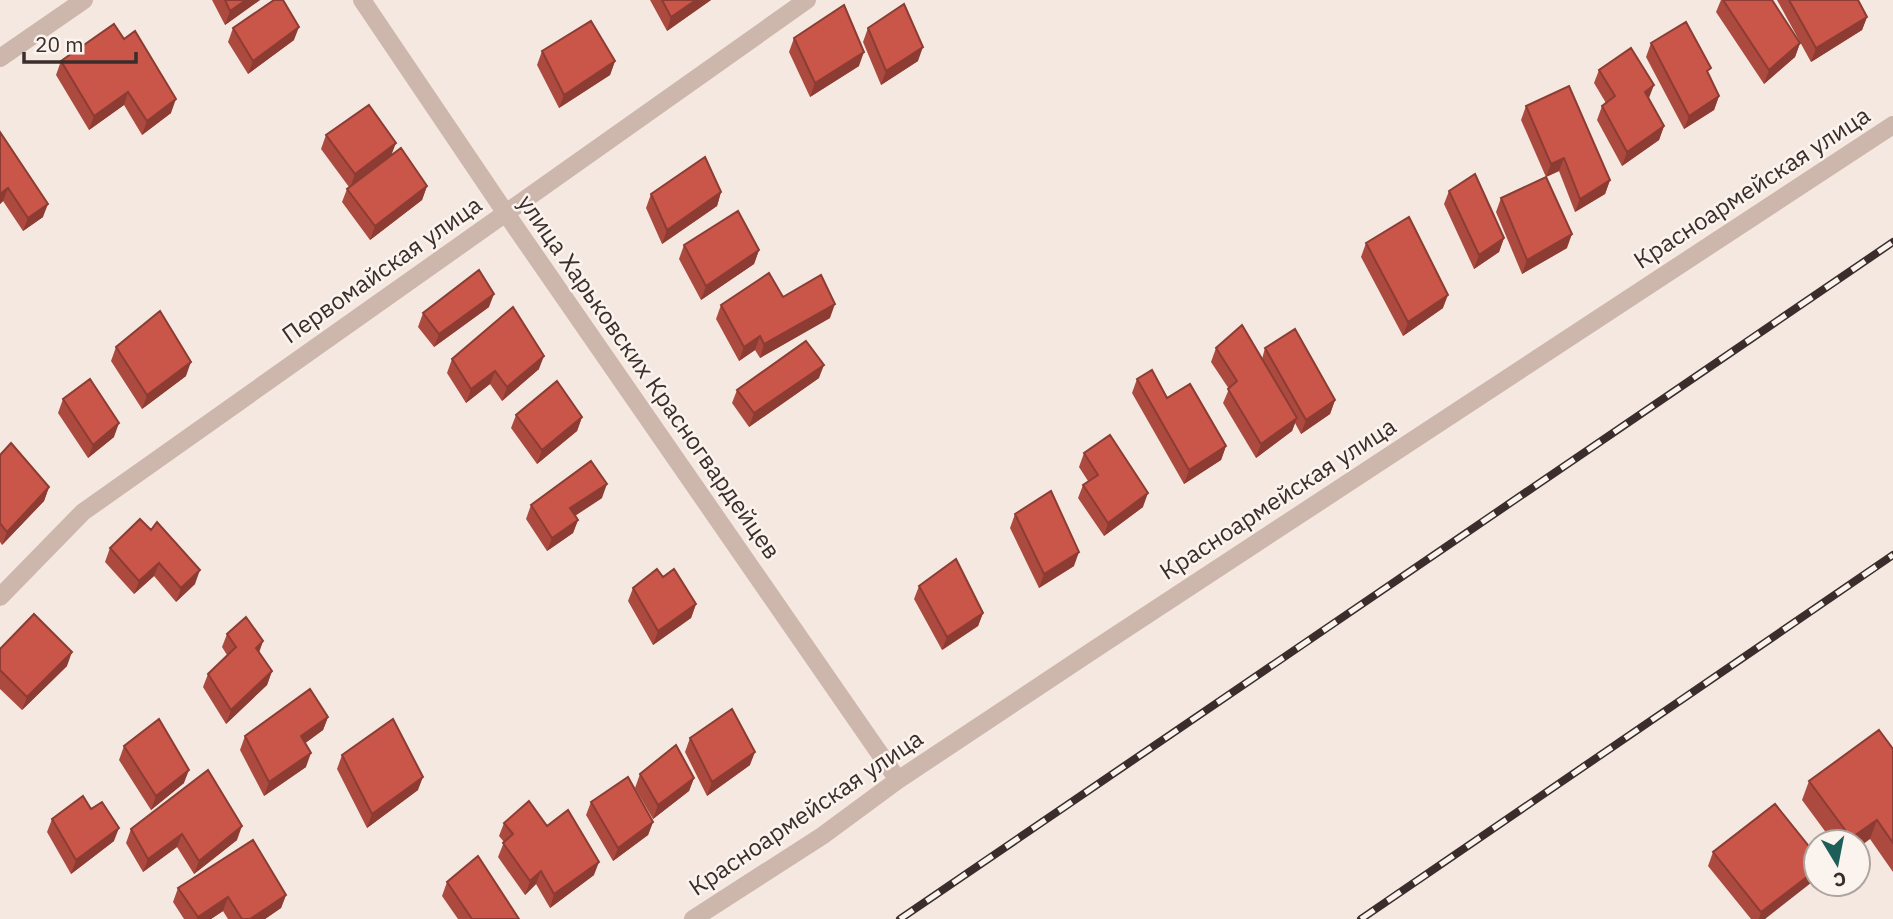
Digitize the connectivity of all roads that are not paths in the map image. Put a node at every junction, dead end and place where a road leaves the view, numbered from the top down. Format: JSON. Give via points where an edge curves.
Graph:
{"nodes":[{"id":1,"x":85,"y":0,"type":"edge"},
{"id":2,"x":362,"y":0,"type":"edge"},
{"id":3,"x":807,"y":0,"type":"edge"},
{"id":4,"x":0,"y":58,"type":"edge"},
{"id":5,"x":1893,"y":125,"type":"edge"},
{"id":6,"x":505,"y":212,"type":"junction"},
{"id":7,"x":0,"y":597,"type":"edge"},
{"id":8,"x":898,"y":780,"type":"junction"},
{"id":9,"x":693,"y":919,"type":"edge"}],
"edges":[{"from":1,"to":4,"type":"street"},
{"from":2,"to":6,"type":"street","name":"улица Харьковских Красногвардейцев"},
{"from":3,"to":6,"type":"street","name":"Первомайская улица"},
{"from":5,"to":8,"type":"street","name":"Красноармейская улица"},
{"from":6,"to":7,"type":"street","name":"Первомайская улица","via":[[83,512]]},
{"from":6,"to":8,"type":"street","name":"улица Харьковских Красногвардейцев"},
{"from":8,"to":9,"type":"street","name":"Красноармейская улица","via":[[822,836]]}]}
